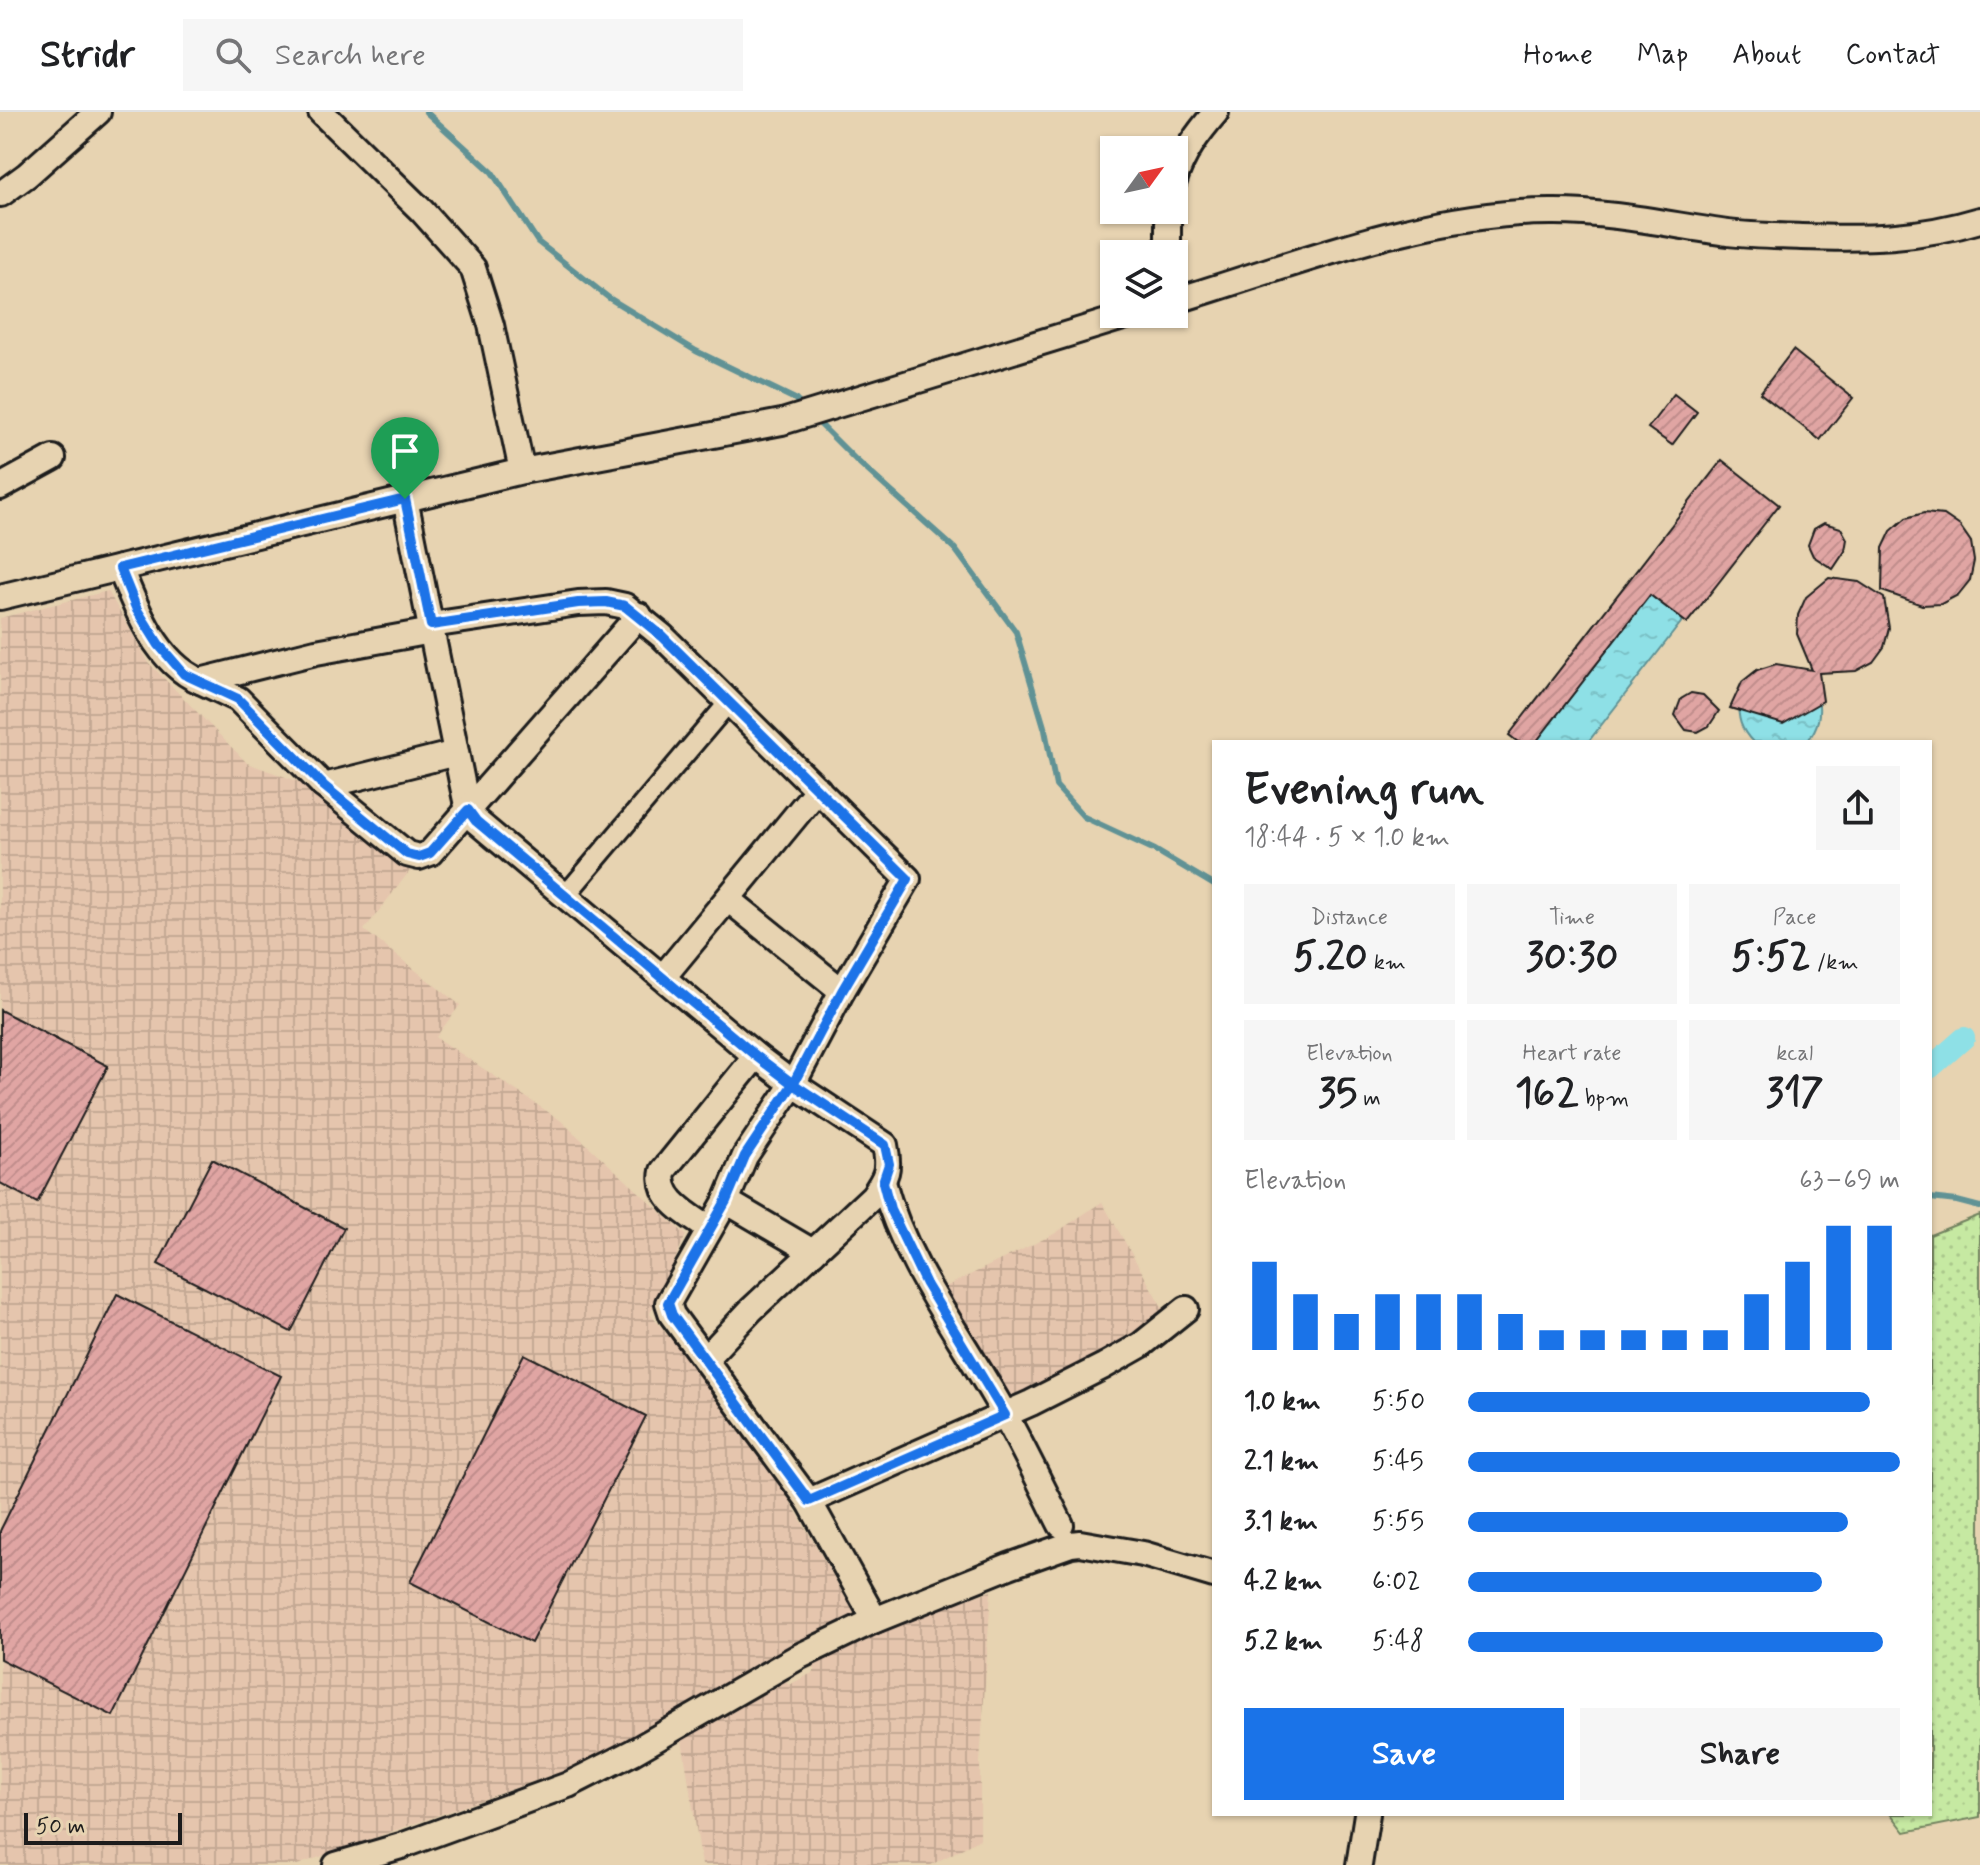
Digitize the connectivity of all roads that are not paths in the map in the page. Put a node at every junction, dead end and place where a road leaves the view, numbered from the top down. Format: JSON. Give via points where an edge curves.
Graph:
{"nodes":[{"id":1,"x":98,"y":112,"type":"edge"},
{"id":2,"x":321,"y":112,"type":"edge"},
{"id":3,"x":1216,"y":112,"type":"edge"},
{"id":4,"x":1188,"y":148,"type":"edge"},
{"id":5,"x":1,"y":194,"type":"edge"},
{"id":6,"x":1980,"y":220,"type":"edge"},
{"id":7,"x":1188,"y":297,"type":"edge"},
{"id":8,"x":1100,"y":324,"type":"edge"},
{"id":9,"x":53,"y":458,"type":"dead end"},
{"id":10,"x":522,"y":471,"type":"junction"},
{"id":11,"x":0,"y":487,"type":"edge"},
{"id":12,"x":405,"y":499,"type":"junction"},
{"id":13,"x":120,"y":568,"type":"junction"},
{"id":14,"x":0,"y":597,"type":"edge"},
{"id":15,"x":639,"y":615,"type":"junction"},
{"id":16,"x":431,"y":628,"type":"junction"},
{"id":17,"x":200,"y":681,"type":"junction"},
{"id":18,"x":729,"y":702,"type":"junction"},
{"id":19,"x":456,"y":753,"type":"junction"},
{"id":20,"x":324,"y":786,"type":"junction"},
{"id":21,"x":818,"y":789,"type":"junction"},
{"id":22,"x":468,"y":810,"type":"junction"},
{"id":23,"x":565,"y":896,"type":"junction"},
{"id":24,"x":728,"y":899,"type":"junction"},
{"id":25,"x":663,"y":977,"type":"junction"},
{"id":26,"x":842,"y":991,"type":"junction"},
{"id":27,"x":756,"y":1056,"type":"junction"},
{"id":28,"x":793,"y":1084,"type":"junction"},
{"id":29,"x":883,"y":1182,"type":"junction"},
{"id":30,"x":726,"y":1201,"type":"junction"},
{"id":31,"x":709,"y":1229,"type":"junction"},
{"id":32,"x":813,"y":1252,"type":"junction"},
{"id":33,"x":1186,"y":1309,"type":"dead end"},
{"id":34,"x":705,"y":1359,"type":"junction"},
{"id":35,"x":1005,"y":1415,"type":"junction"},
{"id":36,"x":809,"y":1501,"type":"junction"},
{"id":37,"x":1061,"y":1525,"type":"dead end"},
{"id":38,"x":1212,"y":1574,"type":"edge"},
{"id":39,"x":875,"y":1620,"type":"junction"},
{"id":40,"x":1367,"y":1816,"type":"edge"},
{"id":41,"x":336,"y":1865,"type":"edge"},
{"id":42,"x":1359,"y":1865,"type":"edge"}],
"edges":[{"from":1,"to":5,"type":"street"},
{"from":2,"to":10,"type":"street","via":[[473,268],[491,325]]},
{"from":3,"to":4,"type":"street"},
{"from":6,"to":7,"type":"street","via":[[1875,239],[1732,234],[1631,217],[1508,213],[1437,222]]},
{"from":8,"to":10,"type":"street","via":[[782,422]]},
{"from":9,"to":11,"type":"street"},
{"from":10,"to":12,"type":"street"},
{"from":12,"to":13,"type":"street"},
{"from":12,"to":16,"type":"street"},
{"from":13,"to":14,"type":"street"},
{"from":13,"to":17,"type":"street","via":[[159,645],[184,674]]},
{"from":15,"to":16,"type":"street","via":[[606,602],[578,603]]},
{"from":15,"to":18,"type":"street"},
{"from":15,"to":22,"type":"street"},
{"from":16,"to":17,"type":"street"},
{"from":16,"to":19,"type":"street"},
{"from":17,"to":20,"type":"street","via":[[238,699]]},
{"from":18,"to":21,"type":"street"},
{"from":18,"to":23,"type":"street"},
{"from":19,"to":20,"type":"street"},
{"from":19,"to":22,"type":"street"},
{"from":20,"to":22,"type":"street","via":[[407,854],[419,857],[430,853]]},
{"from":21,"to":24,"type":"street"},
{"from":21,"to":26,"type":"street","via":[[908,879]]},
{"from":22,"to":23,"type":"street"},
{"from":23,"to":25,"type":"street"},
{"from":24,"to":25,"type":"street"},
{"from":24,"to":26,"type":"street"},
{"from":25,"to":27,"type":"street"},
{"from":26,"to":28,"type":"street"},
{"from":27,"to":28,"type":"street"},
{"from":27,"to":31,"type":"street","via":[[663,1171],[660,1182],[684,1212]]},
{"from":28,"to":29,"type":"street","via":[[885,1145],[889,1164]]},
{"from":28,"to":30,"type":"street","via":[[745,1156]]},
{"from":29,"to":32,"type":"street"},
{"from":29,"to":35,"type":"street","via":[[890,1209],[926,1284]]},
{"from":30,"to":31,"type":"street"},
{"from":30,"to":32,"type":"street"},
{"from":31,"to":34,"type":"street","via":[[668,1303]]},
{"from":32,"to":34,"type":"street"},
{"from":33,"to":35,"type":"street","via":[[1125,1356]]},
{"from":34,"to":36,"type":"street"},
{"from":35,"to":36,"type":"street"},
{"from":35,"to":37,"type":"street"},
{"from":36,"to":39,"type":"street"},
{"from":38,"to":39,"type":"street","via":[[1080,1543]]},
{"from":39,"to":41,"type":"street","via":[[568,1785]]},
{"from":40,"to":42,"type":"street"}]}
